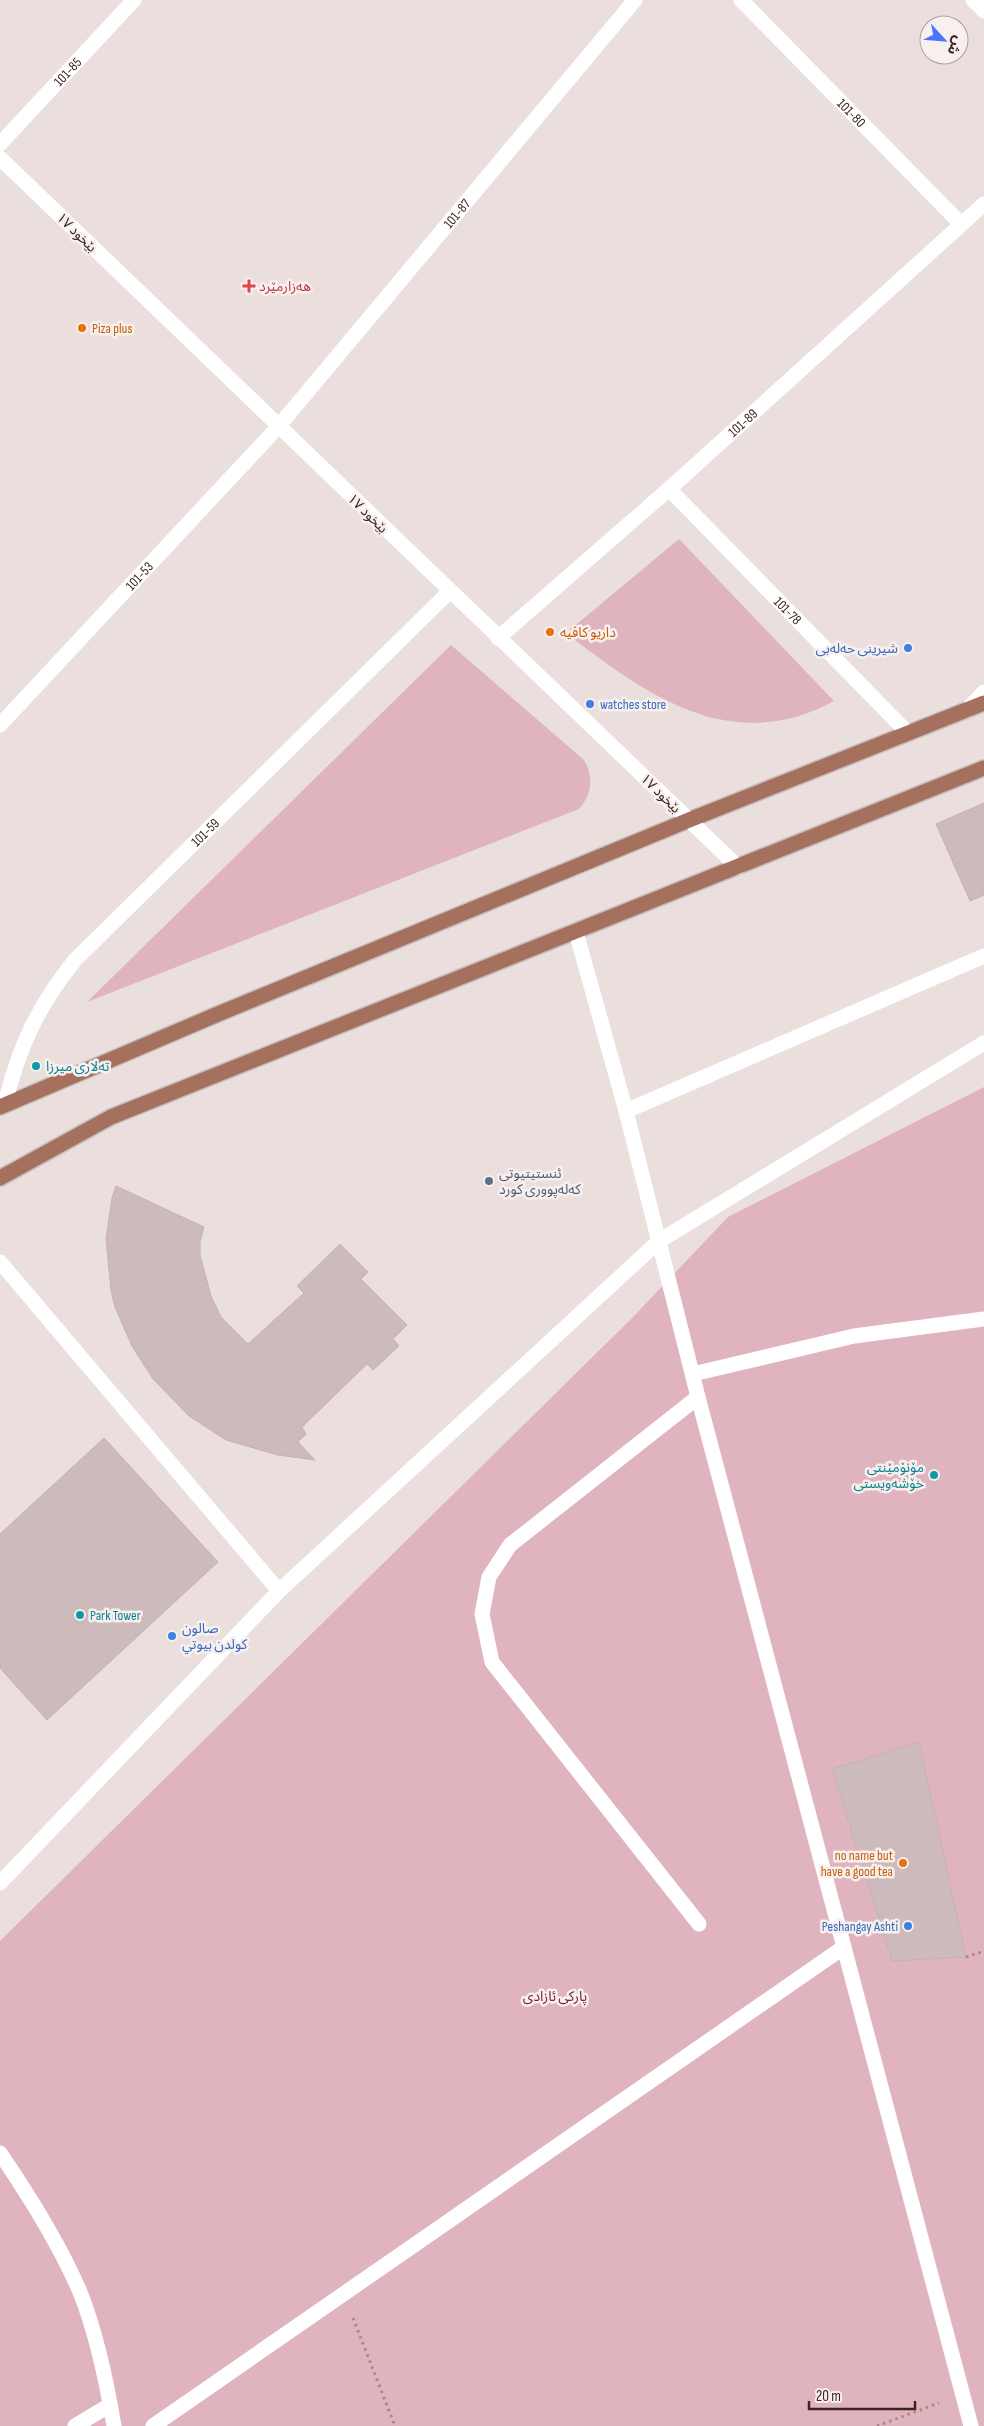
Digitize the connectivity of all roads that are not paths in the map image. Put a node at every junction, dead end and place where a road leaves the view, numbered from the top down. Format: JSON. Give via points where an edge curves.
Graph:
{"nodes":[{"id":1,"x":134,"y":0,"type":"edge"},
{"id":2,"x":635,"y":0,"type":"edge"},
{"id":3,"x":741,"y":0,"type":"edge"},
{"id":4,"x":973,"y":0,"type":"edge"},
{"id":5,"x":984,"y":11,"type":"edge"},
{"id":6,"x":0,"y":144,"type":"edge"},
{"id":7,"x":0,"y":158,"type":"edge"},
{"id":8,"x":984,"y":204,"type":"edge"},
{"id":9,"x":961,"y":224,"type":"junction"},
{"id":10,"x":278,"y":426,"type":"junction"},
{"id":11,"x":669,"y":489,"type":"junction"},
{"id":12,"x":449,"y":592,"type":"junction"},
{"id":13,"x":498,"y":638,"type":"junction"},
{"id":14,"x":984,"y":692,"type":"edge"},
{"id":15,"x":984,"y":703,"type":"edge"},
{"id":16,"x":967,"y":710,"type":"junction"},
{"id":17,"x":0,"y":725,"type":"edge"},
{"id":18,"x":907,"y":732,"type":"junction"},
{"id":19,"x":984,"y":768,"type":"edge"},
{"id":20,"x":689,"y":820,"type":"junction"},
{"id":21,"x":738,"y":867,"type":"junction"},
{"id":22,"x":576,"y":932,"type":"junction"},
{"id":23,"x":984,"y":956,"type":"edge"},
{"id":24,"x":984,"y":1043,"type":"edge"},
{"id":25,"x":3,"y":1106,"type":"edge"},
{"id":26,"x":626,"y":1111,"type":"junction"},
{"id":27,"x":0,"y":1178,"type":"edge"},
{"id":28,"x":659,"y":1241,"type":"junction"},
{"id":29,"x":0,"y":1262,"type":"edge"},
{"id":30,"x":984,"y":1319,"type":"edge"},
{"id":31,"x":692,"y":1374,"type":"junction"},
{"id":32,"x":698,"y":1397,"type":"junction"},
{"id":33,"x":280,"y":1591,"type":"junction"},
{"id":34,"x":0,"y":1882,"type":"edge"},
{"id":35,"x":699,"y":1924,"type":"dead end"},
{"id":36,"x":844,"y":1948,"type":"junction"},
{"id":37,"x":0,"y":2153,"type":"edge"},
{"id":38,"x":110,"y":2404,"type":"junction"},
{"id":39,"x":75,"y":2426,"type":"edge"},
{"id":40,"x":114,"y":2426,"type":"edge"},
{"id":41,"x":153,"y":2426,"type":"edge"},
{"id":42,"x":971,"y":2426,"type":"edge"}],
"edges":[{"from":1,"to":6,"type":"street","name":"101-85"},
{"from":2,"to":10,"type":"street","name":"101-87"},
{"from":3,"to":9,"type":"street","name":"101-80"},
{"from":4,"to":5,"type":"street"},
{"from":7,"to":10,"type":"street","name":"بێخود ١٧"},
{"from":8,"to":9,"type":"street","name":"101-89"},
{"from":9,"to":11,"type":"street","name":"101-89"},
{"from":10,"to":12,"type":"street","name":"بێخود ١٧"},
{"from":10,"to":17,"type":"street","name":"101-53"},
{"from":11,"to":13,"type":"street","name":"101-89"},
{"from":11,"to":18,"type":"street","name":"101-78"},
{"from":12,"to":13,"type":"street","name":"بێخود ١٧"},
{"from":12,"to":25,"type":"street","name":"101-59","via":[[75,960],[43,1003],[30,1027]]},
{"from":13,"to":20,"type":"street","name":"بێخود ١٧"},
{"from":14,"to":16,"type":"street"},
{"from":15,"to":16,"type":"main road"},
{"from":16,"to":18,"type":"main road"},
{"from":18,"to":20,"type":"main road"},
{"from":19,"to":21,"type":"main road"},
{"from":20,"to":21,"type":"street","name":"بێخود ١٧"},
{"from":20,"to":25,"type":"main road"},
{"from":21,"to":22,"type":"main road"},
{"from":22,"to":26,"type":"street"},
{"from":22,"to":27,"type":"main road","via":[[112,1117]]},
{"from":23,"to":26,"type":"street"},
{"from":24,"to":28,"type":"street"},
{"from":26,"to":28,"type":"street"},
{"from":28,"to":31,"type":"street"},
{"from":28,"to":33,"type":"street"},
{"from":29,"to":33,"type":"street"},
{"from":30,"to":31,"type":"street","via":[[854,1336]]},
{"from":31,"to":32,"type":"street"},
{"from":32,"to":35,"type":"street","via":[[510,1545],[489,1577],[482,1614],[492,1662]]},
{"from":32,"to":36,"type":"street"},
{"from":33,"to":34,"type":"street"},
{"from":36,"to":41,"type":"street"},
{"from":36,"to":42,"type":"street"},
{"from":37,"to":38,"type":"street","via":[[37,2208],[80,2293]]},
{"from":38,"to":39,"type":"street"},
{"from":38,"to":40,"type":"street"}]}
